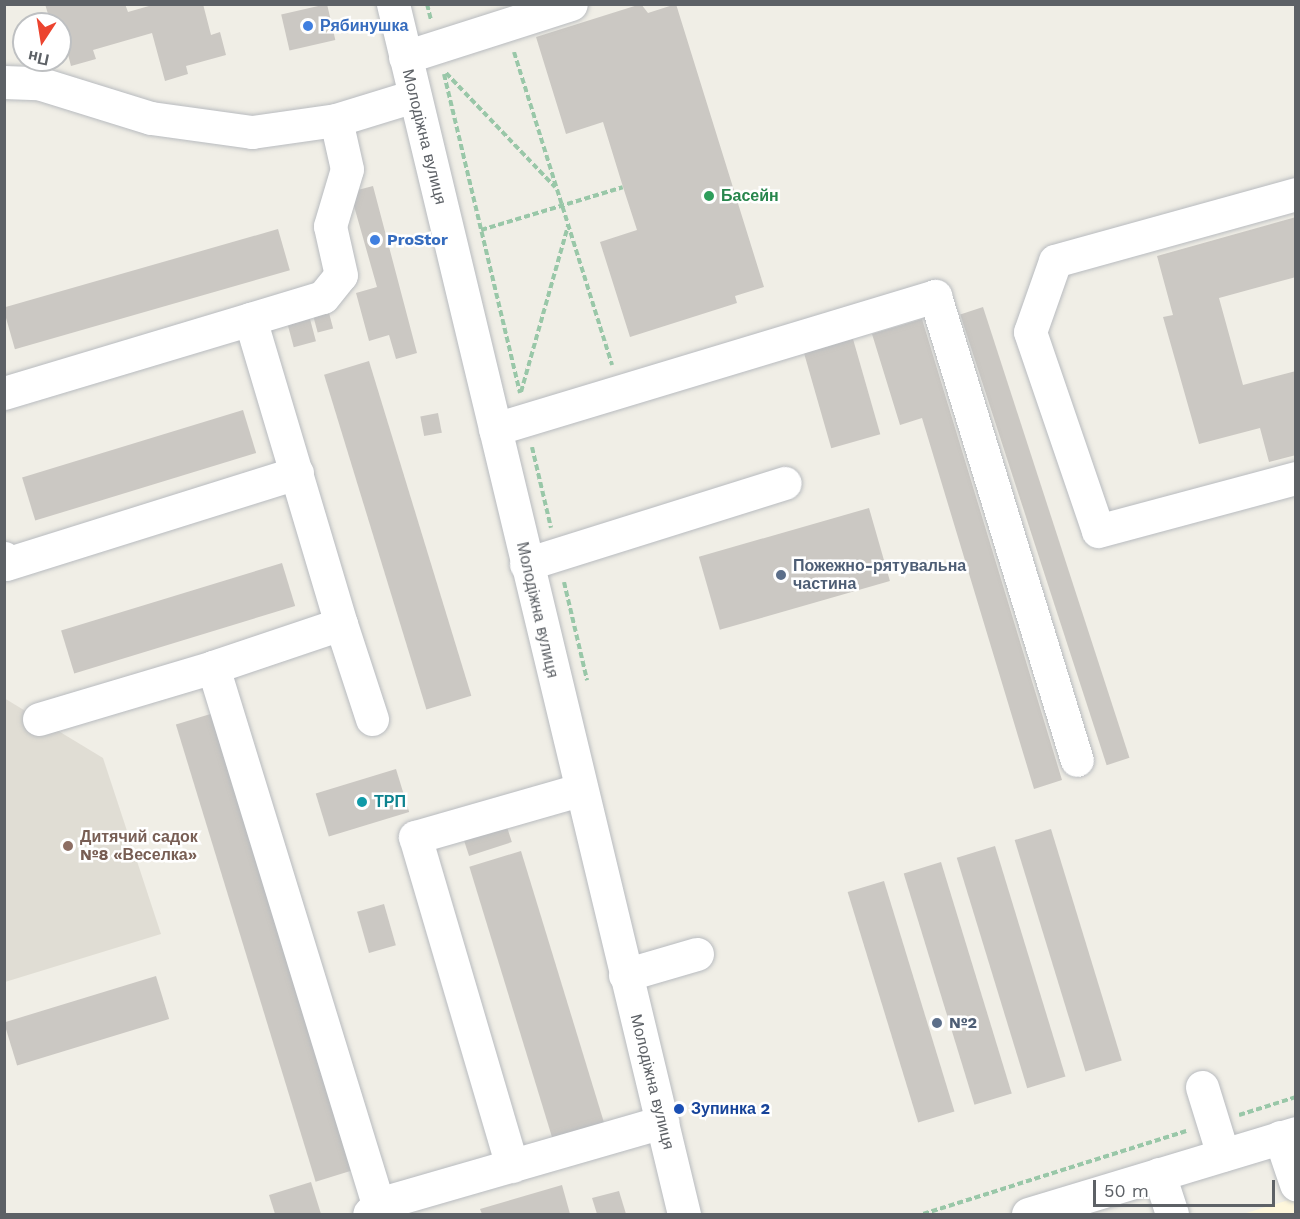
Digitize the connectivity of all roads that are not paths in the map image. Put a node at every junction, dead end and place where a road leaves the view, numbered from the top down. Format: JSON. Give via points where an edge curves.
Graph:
{"nodes":[{"id":1,"x":393,"y":4,"type":"edge"},
{"id":2,"x":571,"y":4,"type":"edge"},
{"id":3,"x":405,"y":57,"type":"junction"},
{"id":4,"x":4,"y":82,"type":"edge"},
{"id":5,"x":414,"y":96,"type":"junction"},
{"id":6,"x":336,"y":120,"type":"junction"},
{"id":7,"x":1296,"y":194,"type":"edge"},
{"id":8,"x":250,"y":319,"type":"junction"},
{"id":9,"x":4,"y":393,"type":"edge"},
{"id":10,"x":495,"y":429,"type":"junction"},
{"id":11,"x":297,"y":473,"type":"junction"},
{"id":12,"x":1296,"y":478,"type":"edge"},
{"id":13,"x":784,"y":483,"type":"dead end"},
{"id":14,"x":4,"y":558,"type":"edge"},
{"id":15,"x":526,"y":564,"type":"junction"},
{"id":16,"x":341,"y":624,"type":"junction"},
{"id":17,"x":213,"y":667,"type":"junction"},
{"id":18,"x":39,"y":719,"type":"dead end"},
{"id":19,"x":372,"y":719,"type":"dead end"},
{"id":20,"x":1077,"y":760,"type":"dead end"},
{"id":21,"x":579,"y":790,"type":"junction"},
{"id":22,"x":697,"y":954,"type":"dead end"},
{"id":23,"x":625,"y":975,"type":"junction"},
{"id":24,"x":1202,"y":1087,"type":"dead end"},
{"id":25,"x":662,"y":1122,"type":"junction"},
{"id":26,"x":1288,"y":1135,"type":"edge"},
{"id":27,"x":1223,"y":1155,"type":"junction"},
{"id":28,"x":512,"y":1166,"type":"junction"},
{"id":29,"x":1159,"y":1174,"type":"junction"},
{"id":30,"x":1296,"y":1184,"type":"edge"},
{"id":31,"x":374,"y":1209,"type":"edge"},
{"id":32,"x":684,"y":1215,"type":"edge"},
{"id":33,"x":1028,"y":1215,"type":"edge"},
{"id":34,"x":1172,"y":1215,"type":"edge"}],
"edges":[{"from":1,"to":3,"type":"street","name":"Молодіжна вулиця"},
{"from":2,"to":3,"type":"street","via":[[506,25],[440,58]]},
{"from":3,"to":5,"type":"street","name":"Молодіжна вулиця"},
{"from":4,"to":6,"type":"street","via":[[38,82],[151,118],[252,132]]},
{"from":5,"to":6,"type":"street"},
{"from":5,"to":10,"type":"street","name":"Молодіжна вулиця"},
{"from":6,"to":8,"type":"street","via":[[347,169],[330,226],[341,275],[323,297]]},
{"from":7,"to":12,"type":"street","via":[[1055,261],[1030,332],[1098,531]]},
{"from":8,"to":9,"type":"street"},
{"from":8,"to":11,"type":"street"},
{"from":10,"to":15,"type":"street","name":"Молодіжна вулиця"},
{"from":10,"to":20,"type":"street","via":[[523,408],[620,392],[935,296]]},
{"from":11,"to":14,"type":"street","via":[[6,564]]},
{"from":11,"to":16,"type":"street"},
{"from":13,"to":15,"type":"street"},
{"from":15,"to":21,"type":"street","name":"Молодіжна вулиця"},
{"from":16,"to":17,"type":"street"},
{"from":16,"to":19,"type":"street"},
{"from":17,"to":18,"type":"street"},
{"from":17,"to":31,"type":"street"},
{"from":21,"to":23,"type":"street","name":"Молодіжна вулиця"},
{"from":21,"to":28,"type":"street","via":[[415,837]]},
{"from":22,"to":23,"type":"street"},
{"from":23,"to":25,"type":"street","name":"Молодіжна вулиця"},
{"from":24,"to":27,"type":"street"},
{"from":25,"to":28,"type":"street"},
{"from":25,"to":32,"type":"street","name":"Молодіжна вулиця"},
{"from":26,"to":27,"type":"street"},
{"from":26,"to":30,"type":"street"},
{"from":27,"to":29,"type":"street"},
{"from":28,"to":31,"type":"street"},
{"from":29,"to":33,"type":"street"},
{"from":29,"to":34,"type":"street"}]}
